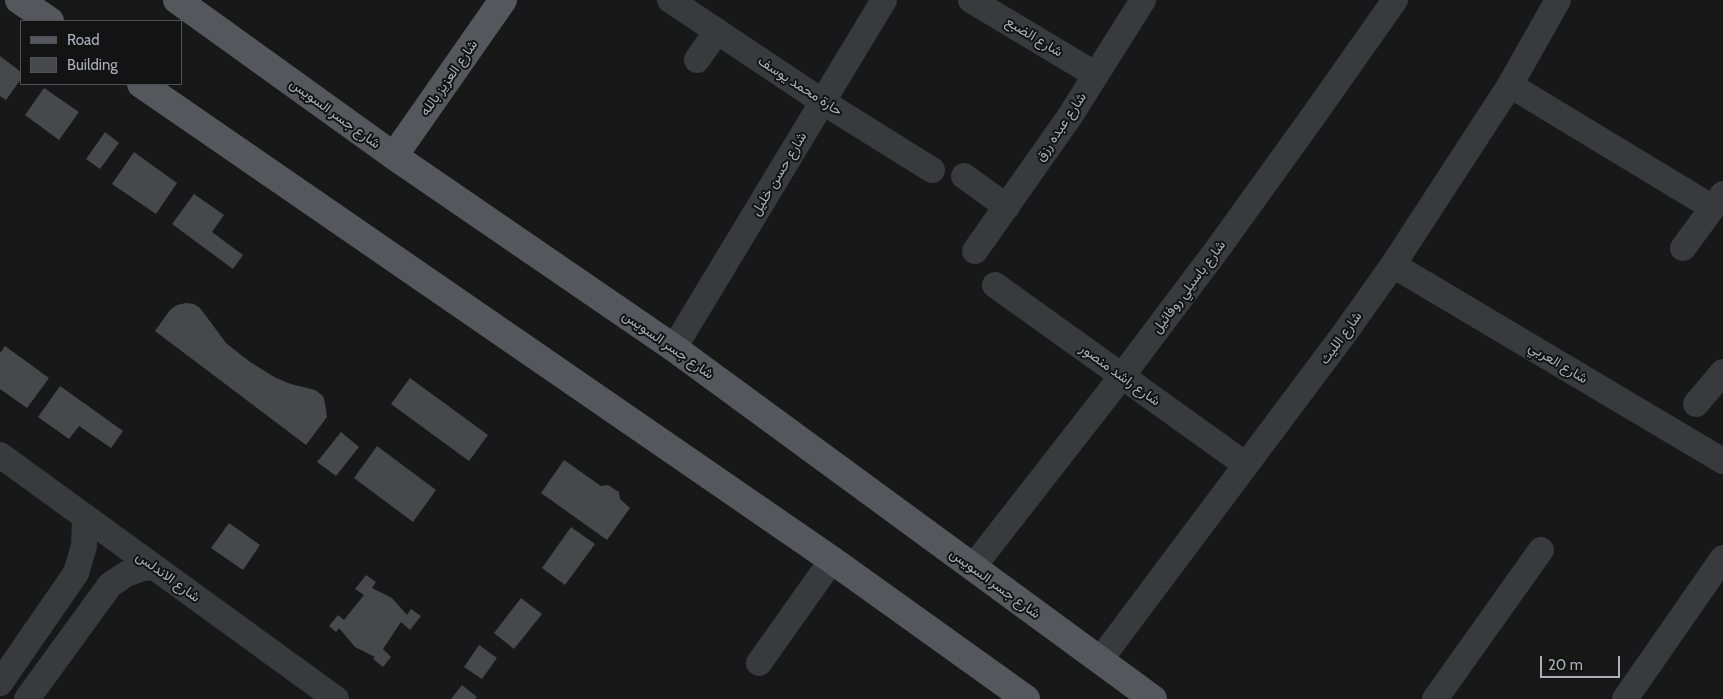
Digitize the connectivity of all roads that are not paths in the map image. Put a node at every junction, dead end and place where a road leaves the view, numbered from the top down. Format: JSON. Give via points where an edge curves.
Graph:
{"nodes":[{"id":1,"x":19,"y":0,"type":"edge"},
{"id":2,"x":177,"y":0,"type":"edge"},
{"id":3,"x":503,"y":0,"type":"edge"},
{"id":4,"x":670,"y":0,"type":"edge"},
{"id":5,"x":884,"y":0,"type":"edge"},
{"id":6,"x":971,"y":0,"type":"edge"},
{"id":7,"x":1144,"y":0,"type":"edge"},
{"id":8,"x":1395,"y":0,"type":"edge"},
{"id":9,"x":1558,"y":0,"type":"edge"},
{"id":10,"x":49,"y":20,"type":"edge"},
{"id":11,"x":717,"y":31,"type":"junction"},
{"id":12,"x":697,"y":60,"type":"dead end"},
{"id":13,"x":1096,"y":75,"type":"junction"},
{"id":14,"x":142,"y":85,"type":"edge"},
{"id":15,"x":1510,"y":85,"type":"junction"},
{"id":16,"x":822,"y":102,"type":"junction"},
{"id":17,"x":394,"y":156,"type":"junction"},
{"id":18,"x":932,"y":170,"type":"dead end"},
{"id":19,"x":964,"y":176,"type":"dead end"},
{"id":20,"x":1718,"y":201,"type":"edge"},
{"id":21,"x":1007,"y":207,"type":"junction"},
{"id":22,"x":1683,"y":248,"type":"dead end"},
{"id":23,"x":975,"y":252,"type":"dead end"},
{"id":24,"x":1393,"y":265,"type":"junction"},
{"id":25,"x":995,"y":285,"type":"dead end"},
{"id":26,"x":674,"y":348,"type":"junction"},
{"id":27,"x":1723,"y":372,"type":"edge"},
{"id":28,"x":1122,"y":376,"type":"junction"},
{"id":29,"x":1696,"y":404,"type":"dead end"},
{"id":30,"x":0,"y":455,"type":"edge"},
{"id":31,"x":1723,"y":461,"type":"edge"},
{"id":32,"x":1246,"y":465,"type":"junction"},
{"id":33,"x":85,"y":518,"type":"junction"},
{"id":34,"x":1542,"y":550,"type":"dead end"},
{"id":35,"x":1723,"y":558,"type":"edge"},
{"id":36,"x":832,"y":560,"type":"junction"},
{"id":37,"x":153,"y":567,"type":"junction"},
{"id":38,"x":973,"y":567,"type":"junction"},
{"id":39,"x":1100,"y":660,"type":"junction"},
{"id":40,"x":759,"y":663,"type":"dead end"},
{"id":41,"x":0,"y":683,"type":"edge"},
{"id":42,"x":27,"y":699,"type":"edge"},
{"id":43,"x":336,"y":699,"type":"edge"},
{"id":44,"x":1026,"y":699,"type":"edge"},
{"id":45,"x":1153,"y":699,"type":"edge"},
{"id":46,"x":1435,"y":699,"type":"edge"},
{"id":47,"x":1625,"y":699,"type":"edge"}],
"edges":[{"from":1,"to":10,"type":"main road"},
{"from":2,"to":17,"type":"main road","name":"شارع جسر السويس"},
{"from":3,"to":17,"type":"main road","name":"شارع العزيز بالله"},
{"from":4,"to":11,"type":"street","name":"حارة محمد يوسف"},
{"from":5,"to":16,"type":"street","name":"شارع حسن خليل"},
{"from":6,"to":13,"type":"street","name":"شارع الضبع"},
{"from":7,"to":13,"type":"street","name":"شارع عبده رزق"},
{"from":8,"to":28,"type":"street","name":"شارع باسيلي روفائيل","via":[[1242,216]]},
{"from":9,"to":15,"type":"street","name":"شارع الليث"},
{"from":11,"to":12,"type":"street"},
{"from":11,"to":16,"type":"street","name":"حارة محمد يوسف"},
{"from":13,"to":21,"type":"street","name":"شارع عبده رزق"},
{"from":14,"to":36,"type":"main road"},
{"from":15,"to":20,"type":"street"},
{"from":15,"to":24,"type":"street","name":"شارع الليث"},
{"from":16,"to":18,"type":"street","name":"حارة محمد يوسف"},
{"from":16,"to":26,"type":"street","name":"شارع حسن خليل"},
{"from":17,"to":26,"type":"main road","name":"شارع جسر السويس"},
{"from":19,"to":21,"type":"street"},
{"from":20,"to":22,"type":"street"},
{"from":21,"to":23,"type":"street","name":"شارع عبده رزق"},
{"from":24,"to":31,"type":"street","name":"شارع العربي"},
{"from":24,"to":32,"type":"street","name":"شارع الليث"},
{"from":25,"to":28,"type":"street","name":"شارع راشد منصور"},
{"from":26,"to":38,"type":"main road","name":"شارع جسر السويس"},
{"from":27,"to":29,"type":"street"},
{"from":28,"to":32,"type":"street","name":"شارع راشد منصور"},
{"from":28,"to":38,"type":"street","name":"شارع باسيلي روفائيل"},
{"from":30,"to":33,"type":"street","name":"شارع الاندلس"},
{"from":32,"to":39,"type":"street","name":"شارع الليث"},
{"from":33,"to":37,"type":"street","name":"شارع الاندلس"},
{"from":33,"to":41,"type":"street","via":[[84,546],[76,573]]},
{"from":34,"to":46,"type":"street"},
{"from":35,"to":47,"type":"street"},
{"from":36,"to":40,"type":"street"},
{"from":36,"to":44,"type":"main road"},
{"from":37,"to":42,"type":"street","via":[[126,574],[110,585]]},
{"from":37,"to":43,"type":"street","name":"شارع الاندلس"},
{"from":38,"to":39,"type":"main road","name":"شارع جسر السويس"},
{"from":39,"to":45,"type":"main road","name":"شارع جسر السويس"}]}
